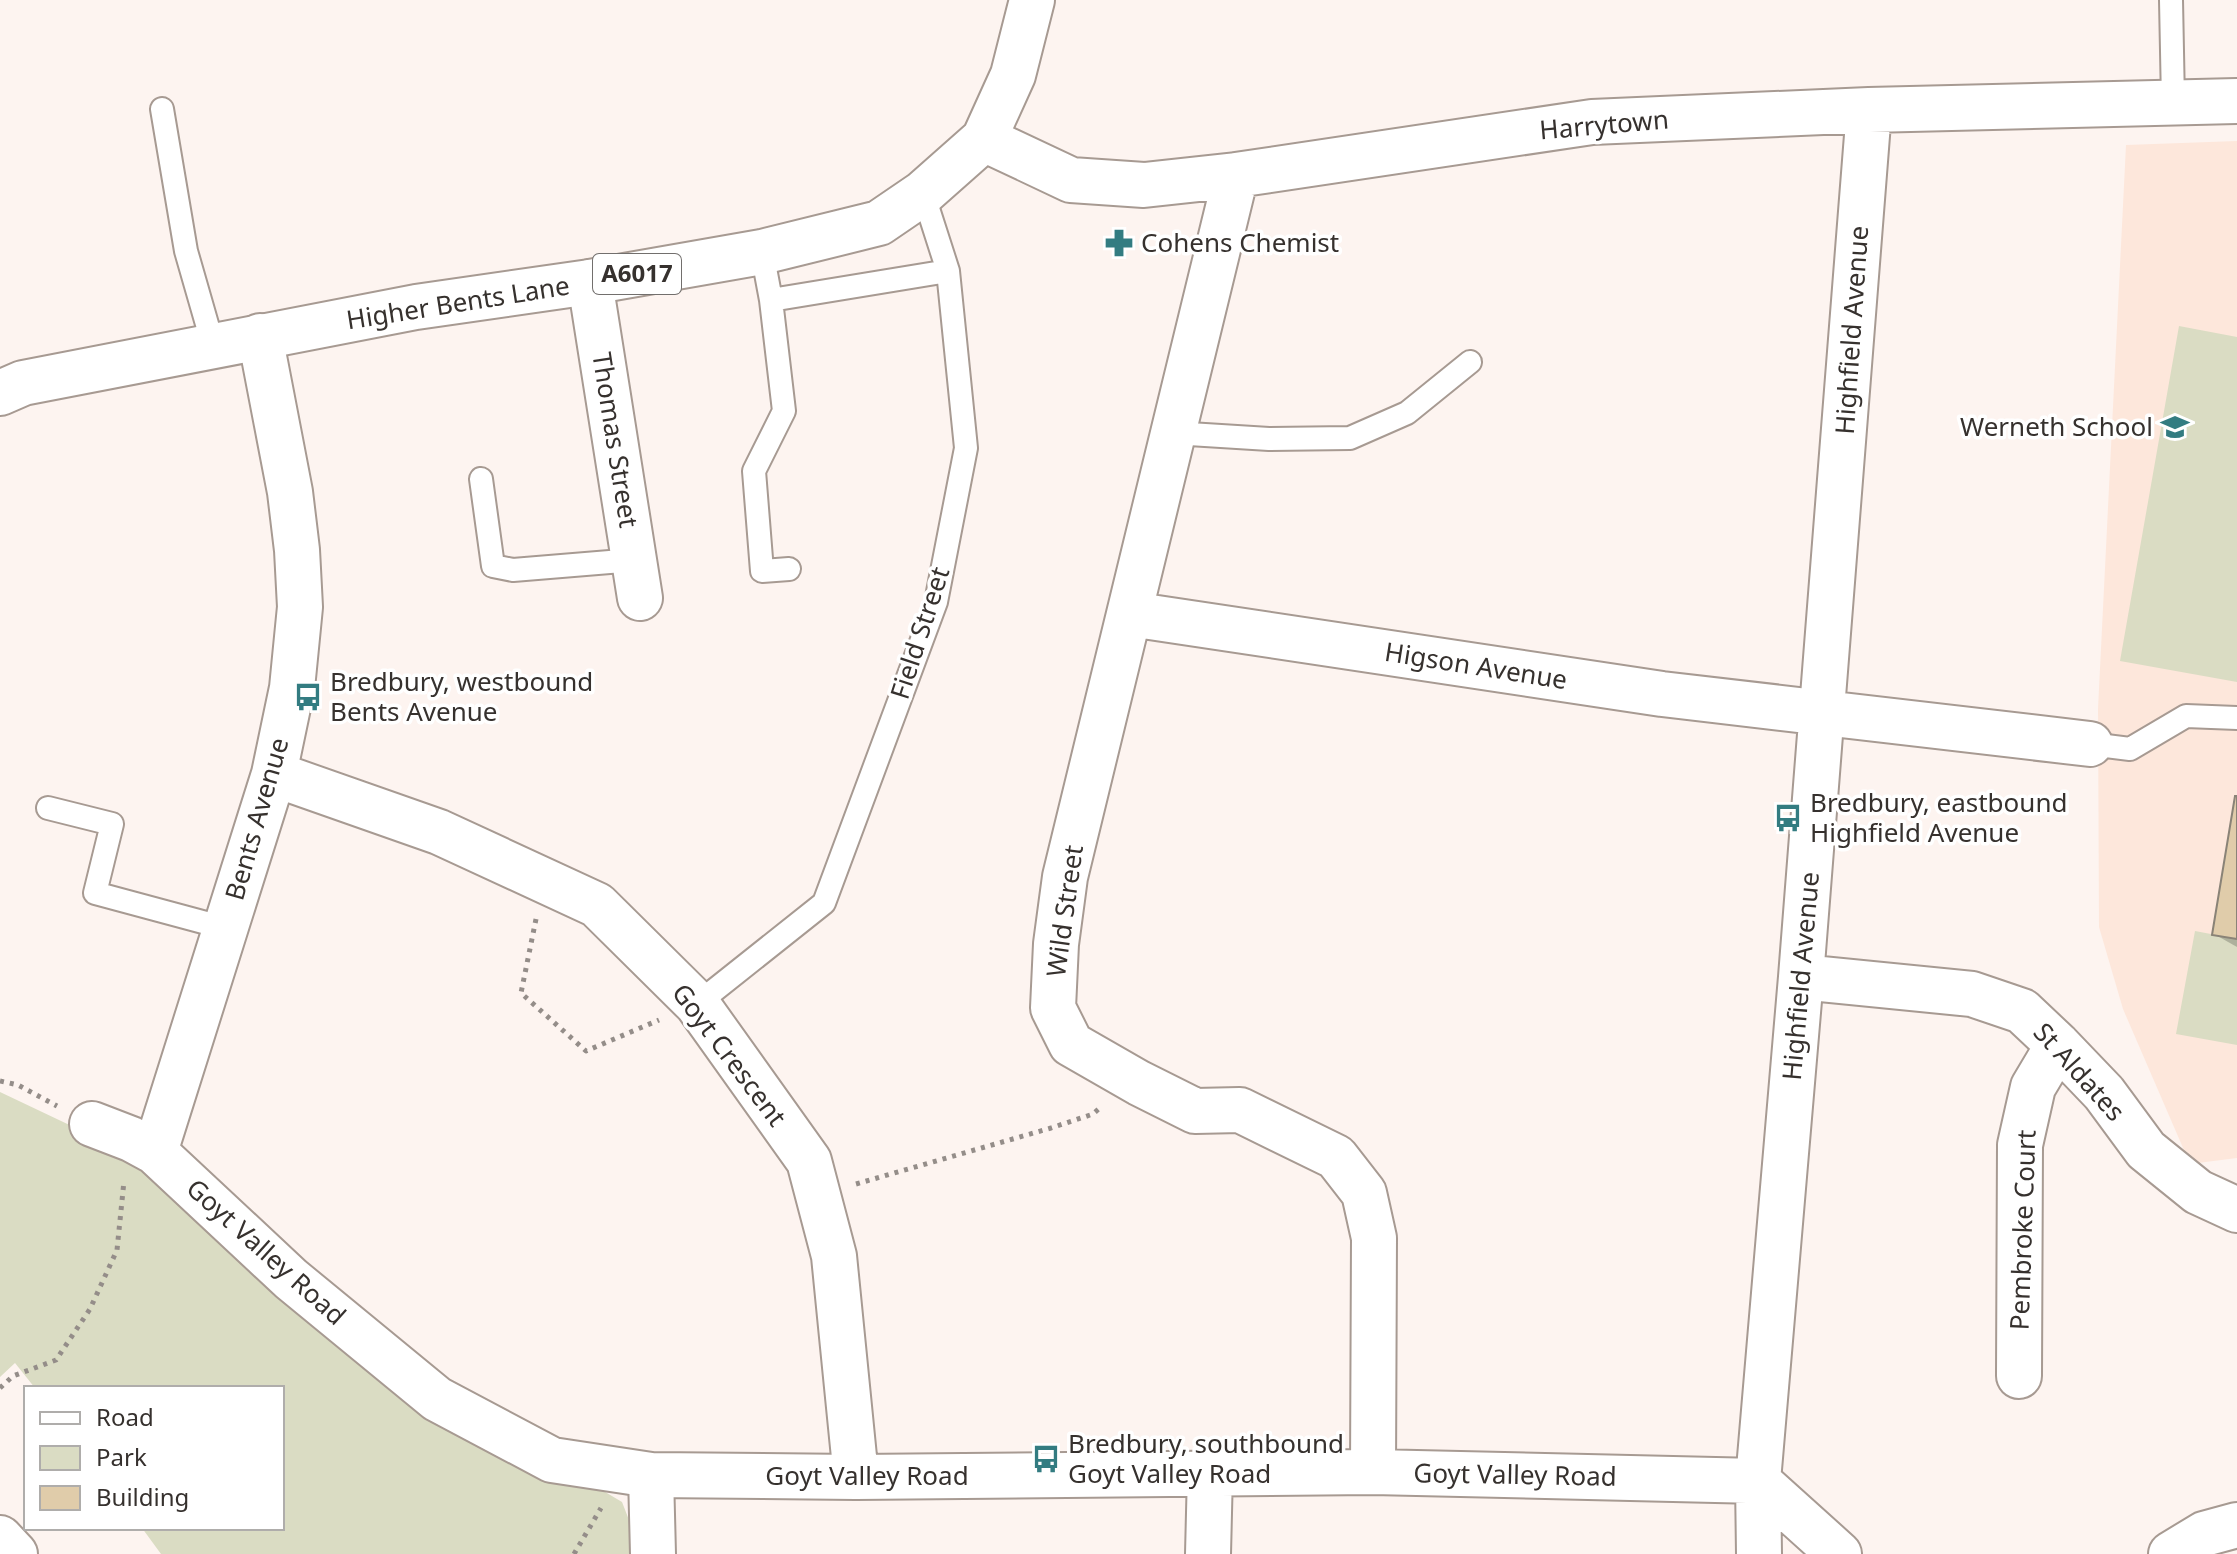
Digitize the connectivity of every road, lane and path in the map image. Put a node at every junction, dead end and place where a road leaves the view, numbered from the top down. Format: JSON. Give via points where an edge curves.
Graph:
{"nodes":[{"id":1,"x":1032,"y":0,"type":"edge"},
{"id":2,"x":2171,"y":0,"type":"edge"},
{"id":3,"x":2237,"y":101,"type":"edge"},
{"id":4,"x":2173,"y":102,"type":"junction"},
{"id":5,"x":162,"y":109,"type":"dead end"},
{"id":6,"x":1869,"y":110,"type":"junction"},
{"id":7,"x":984,"y":139,"type":"junction"},
{"id":8,"x":1236,"y":175,"type":"junction"},
{"id":9,"x":923,"y":193,"type":"junction"},
{"id":10,"x":762,"y":252,"type":"junction"},
{"id":11,"x":948,"y":271,"type":"junction"},
{"id":12,"x":590,"y":282,"type":"junction"},
{"id":13,"x":771,"y":300,"type":"junction"},
{"id":14,"x":260,"y":336,"type":"junction"},
{"id":15,"x":213,"y":345,"type":"junction"},
{"id":16,"x":1470,"y":362,"type":"dead end"},
{"id":17,"x":0,"y":393,"type":"edge"},
{"id":18,"x":1173,"y":433,"type":"junction"},
{"id":19,"x":481,"y":479,"type":"dead end"},
{"id":20,"x":789,"y":569,"type":"dead end"},
{"id":21,"x":637,"y":579,"type":"joint"},
{"id":22,"x":1130,"y":614,"type":"junction"},
{"id":23,"x":1822,"y":711,"type":"junction"},
{"id":24,"x":2237,"y":718,"type":"edge"},
{"id":25,"x":2090,"y":744,"type":"joint"},
{"id":26,"x":274,"y":774,"type":"junction"},
{"id":27,"x":48,"y":808,"type":"dead end"},
{"id":28,"x":543,"y":881,"type":"junction"},
{"id":29,"x":225,"y":928,"type":"junction"},
{"id":30,"x":1801,"y":977,"type":"junction"},
{"id":31,"x":697,"y":1004,"type":"junction"},
{"id":32,"x":2058,"y":1045,"type":"junction"},
{"id":33,"x":1131,"y":1079,"type":"junction"},
{"id":34,"x":0,"y":1081,"type":"edge"},
{"id":35,"x":126,"y":1138,"type":"junction"},
{"id":36,"x":818,"y":1195,"type":"junction"},
{"id":37,"x":2237,"y":1210,"type":"edge"},
{"id":38,"x":2019,"y":1376,"type":"dead end"},
{"id":39,"x":0,"y":1388,"type":"edge"},
{"id":40,"x":1210,"y":1472,"type":"junction"},
{"id":41,"x":1373,"y":1472,"type":"junction"},
{"id":42,"x":651,"y":1475,"type":"junction"},
{"id":43,"x":856,"y":1477,"type":"junction"},
{"id":44,"x":1758,"y":1481,"type":"junction"},
{"id":45,"x":2237,"y":1525,"type":"edge"},
{"id":46,"x":0,"y":1538,"type":"edge"},
{"id":47,"x":15,"y":1554,"type":"edge"},
{"id":48,"x":653,"y":1554,"type":"edge"},
{"id":49,"x":1208,"y":1554,"type":"edge"},
{"id":50,"x":1759,"y":1554,"type":"edge"},
{"id":51,"x":1839,"y":1554,"type":"edge"},
{"id":52,"x":2171,"y":1554,"type":"edge"}],
"edges":[{"from":1,"to":7,"type":"street","number":"A6017","via":[[1013,75]]},
{"from":2,"to":4,"type":"lane"},
{"from":3,"to":4,"type":"street","name":"Harrytown"},
{"from":4,"to":6,"type":"street","name":"Harrytown"},
{"from":5,"to":15,"type":"lane","via":[[186,251]]},
{"from":6,"to":8,"type":"street","name":"Harrytown","via":[[1592,122]]},
{"from":6,"to":23,"type":"street","name":"Highfield Avenue"},
{"from":7,"to":8,"type":"street","name":"Harrytown","via":[[1071,180],[1144,185]]},
{"from":7,"to":9,"type":"street","name":"Higher Bents Lane","number":"A6017"},
{"from":8,"to":18,"type":"street","name":"Wild Street"},
{"from":9,"to":10,"type":"street","name":"Higher Bents Lane","number":"A6017","via":[[879,223]]},
{"from":9,"to":11,"type":"lane","name":"Field Street"},
{"from":10,"to":12,"type":"street","name":"Higher Bents Lane","number":"A6017"},
{"from":10,"to":13,"type":"lane"},
{"from":11,"to":13,"type":"lane"},
{"from":11,"to":31,"type":"lane","name":"Field Street","via":[[966,448],[936,602],[824,903]]},
{"from":12,"to":14,"type":"street","name":"Higher Bents Lane","number":"A6017"},
{"from":12,"to":21,"type":"street","name":"Thomas Street"},
{"from":13,"to":20,"type":"lane","via":[[784,411],[754,471],[762,571]]},
{"from":14,"to":15,"type":"street","name":"Higher Bents Lane","number":"A6017"},
{"from":14,"to":26,"type":"street","name":"Bents Avenue","via":[[290,492],[300,607],[292,688]]},
{"from":15,"to":17,"type":"street","name":"Higher Bents Lane","number":"A6017","via":[[23,383]]},
{"from":16,"to":18,"type":"lane","via":[[1407,413],[1350,438]]},
{"from":18,"to":22,"type":"street","name":"Wild Street"},
{"from":19,"to":21,"type":"lane","via":[[493,566]]},
{"from":22,"to":23,"type":"street","name":"Higson Avenue","via":[[1662,694]]},
{"from":22,"to":33,"type":"street","name":"Wild Street","via":[[1065,877],[1053,1008],[1071,1044]]},
{"from":23,"to":25,"type":"street","name":"Higson Avenue"},
{"from":23,"to":30,"type":"street","name":"Highfield Avenue"},
{"from":24,"to":25,"type":"lane","via":[[2186,716],[2130,749]]},
{"from":26,"to":28,"type":"street","name":"Goyt Crescent","via":[[439,832]]},
{"from":26,"to":29,"type":"street","name":"Bents Avenue"},
{"from":27,"to":29,"type":"lane","via":[[112,824],[95,893]]},
{"from":28,"to":31,"type":"street","name":"Goyt Crescent","via":[[597,905]]},
{"from":28,"to":31,"type":"path","via":[[521,993],[586,1051]]},
{"from":29,"to":35,"type":"street","name":"Bents Avenue"},
{"from":30,"to":32,"type":"street","name":"St Aldates","via":[[1972,994],[2022,1011]]},
{"from":30,"to":44,"type":"street","name":"Highfield Avenue"},
{"from":31,"to":36,"type":"street","name":"Goyt Crescent","via":[[809,1161]]},
{"from":32,"to":37,"type":"street","name":"St Aldates","via":[[2104,1093],[2146,1150],[2198,1192]]},
{"from":32,"to":38,"type":"street","name":"Pembroke Court","via":[[2033,1087],[2020,1145]]},
{"from":33,"to":36,"type":"path","via":[[1093,1114]]},
{"from":33,"to":41,"type":"street","name":"Wild Street","via":[[1195,1111],[1240,1110],[1336,1157],[1364,1193],[1374,1238]]},
{"from":34,"to":35,"type":"path"},
{"from":35,"to":39,"type":"path","via":[[117,1250],[90,1309],[56,1360],[13,1376]]},
{"from":35,"to":42,"type":"street","name":"Goyt Valley Road","via":[[437,1399],[552,1460]]},
{"from":36,"to":43,"type":"street","name":"Goyt Crescent","via":[[834,1256]]},
{"from":40,"to":41,"type":"street","name":"Goyt Valley Road"},
{"from":40,"to":43,"type":"street","name":"Goyt Valley Road"},
{"from":40,"to":49,"type":"street"},
{"from":41,"to":44,"type":"street","name":"Goyt Valley Road"},
{"from":42,"to":43,"type":"street","name":"Goyt Valley Road"},
{"from":42,"to":48,"type":"street"},
{"from":44,"to":50,"type":"street","name":"Highfield Avenue"},
{"from":44,"to":51,"type":"street"},
{"from":45,"to":52,"type":"street","via":[[2204,1534]]},
{"from":46,"to":47,"type":"street"}]}
